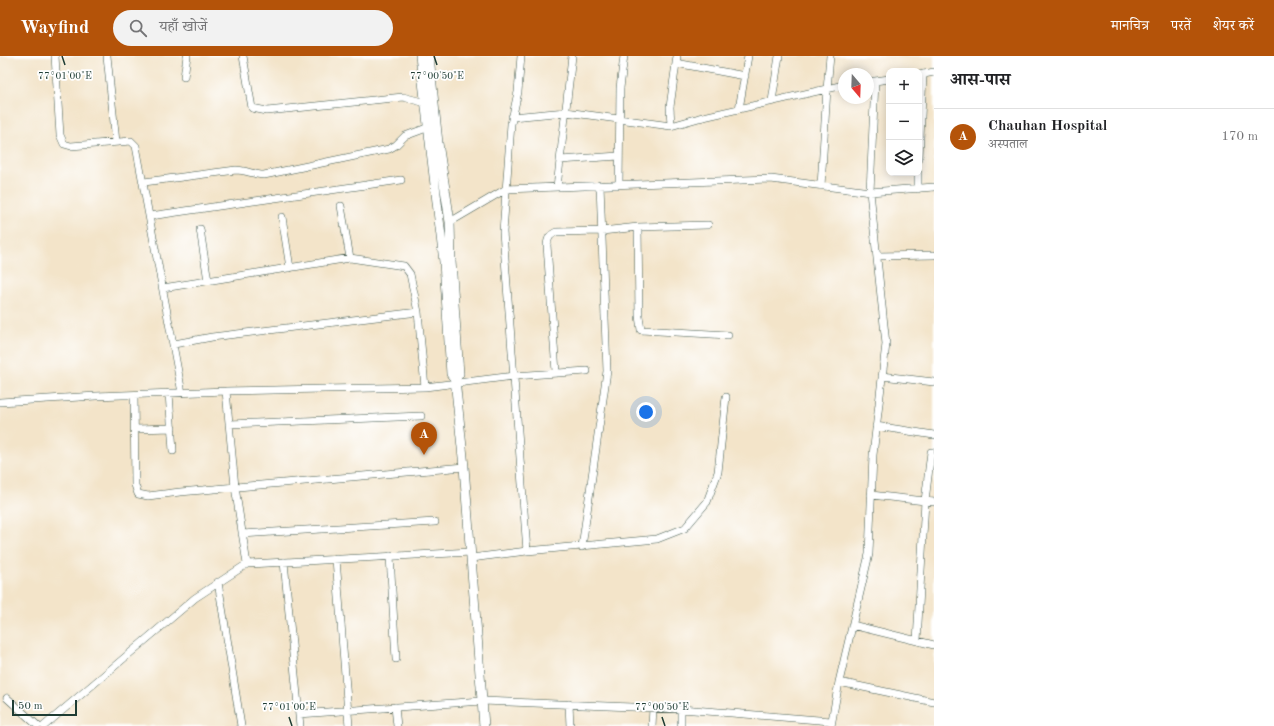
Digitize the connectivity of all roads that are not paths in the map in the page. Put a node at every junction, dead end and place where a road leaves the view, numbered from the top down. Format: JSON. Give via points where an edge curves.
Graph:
{"nodes":[{"id":1,"x":54,"y":56,"type":"edge"},
{"id":2,"x":107,"y":56,"type":"edge"},
{"id":3,"x":186,"y":56,"type":"edge"},
{"id":4,"x":243,"y":56,"type":"edge"},
{"id":5,"x":420,"y":56,"type":"edge"},
{"id":6,"x":429,"y":56,"type":"edge"},
{"id":7,"x":521,"y":56,"type":"edge"},
{"id":8,"x":572,"y":56,"type":"edge"},
{"id":9,"x":624,"y":56,"type":"edge"},
{"id":10,"x":748,"y":56,"type":"edge"},
{"id":11,"x":779,"y":56,"type":"edge"},
{"id":12,"x":830,"y":56,"type":"edge"},
{"id":13,"x":676,"y":59,"type":"edge"},
{"id":14,"x":934,"y":72,"type":"edge"},
{"id":15,"x":922,"y":74,"type":"edge"},
{"id":16,"x":745,"y":76,"type":"junction"},
{"id":17,"x":184,"y":77,"type":"dead end"},
{"id":18,"x":886,"y":80,"type":"edge"},
{"id":19,"x":874,"y":82,"type":"edge"},
{"id":20,"x":838,"y":87,"type":"edge"},
{"id":21,"x":826,"y":89,"type":"junction"},
{"id":22,"x":772,"y":101,"type":"junction"},
{"id":23,"x":426,"y":104,"type":"junction"},
{"id":24,"x":872,"y":104,"type":"edge"},
{"id":25,"x":920,"y":104,"type":"edge"},
{"id":26,"x":739,"y":109,"type":"junction"},
{"id":27,"x":566,"y":112,"type":"junction"},
{"id":28,"x":512,"y":117,"type":"junction"},
{"id":29,"x":620,"y":119,"type":"junction"},
{"id":30,"x":432,"y":126,"type":"junction"},
{"id":31,"x":671,"y":126,"type":"junction"},
{"id":32,"x":919,"y":140,"type":"edge"},
{"id":33,"x":116,"y":142,"type":"junction"},
{"id":34,"x":619,"y":156,"type":"junction"},
{"id":35,"x":560,"y":160,"type":"junction"},
{"id":36,"x":918,"y":176,"type":"edge"},
{"id":37,"x":402,"y":180,"type":"dead end"},
{"id":38,"x":144,"y":182,"type":"junction"},
{"id":39,"x":619,"y":185,"type":"junction"},
{"id":40,"x":600,"y":186,"type":"junction"},
{"id":41,"x":821,"y":186,"type":"junction"},
{"id":42,"x":557,"y":187,"type":"junction"},
{"id":43,"x":934,"y":187,"type":"edge"},
{"id":44,"x":506,"y":189,"type":"junction"},
{"id":45,"x":918,"y":189,"type":"junction"},
{"id":46,"x":870,"y":192,"type":"junction"},
{"id":47,"x":341,"y":206,"type":"dead end"},
{"id":48,"x":150,"y":216,"type":"junction"},
{"id":49,"x":282,"y":216,"type":"dead end"},
{"id":50,"x":450,"y":222,"type":"junction"},
{"id":51,"x":708,"y":225,"type":"dead end"},
{"id":52,"x":638,"y":227,"type":"junction"},
{"id":53,"x":200,"y":229,"type":"dead end"},
{"id":54,"x":602,"y":231,"type":"junction"},
{"id":55,"x":877,"y":256,"type":"junction"},
{"id":56,"x":934,"y":256,"type":"edge"},
{"id":57,"x":350,"y":258,"type":"junction"},
{"id":58,"x":290,"y":268,"type":"junction"},
{"id":59,"x":208,"y":281,"type":"junction"},
{"id":60,"x":163,"y":288,"type":"junction"},
{"id":61,"x":418,"y":312,"type":"junction"},
{"id":62,"x":728,"y":335,"type":"dead end"},
{"id":63,"x":174,"y":344,"type":"junction"},
{"id":64,"x":587,"y":371,"type":"dead end"},
{"id":65,"x":556,"y":372,"type":"junction"},
{"id":66,"x":514,"y":376,"type":"junction"},
{"id":67,"x":882,"y":376,"type":"junction"},
{"id":68,"x":455,"y":381,"type":"junction"},
{"id":69,"x":934,"y":382,"type":"edge"},
{"id":70,"x":425,"y":387,"type":"junction"},
{"id":71,"x":226,"y":391,"type":"junction"},
{"id":72,"x":169,"y":393,"type":"junction"},
{"id":73,"x":182,"y":393,"type":"junction"},
{"id":74,"x":134,"y":395,"type":"junction"},
{"id":75,"x":726,"y":397,"type":"dead end"},
{"id":76,"x":0,"y":402,"type":"edge"},
{"id":77,"x":421,"y":416,"type":"dead end"},
{"id":78,"x":229,"y":424,"type":"junction"},
{"id":79,"x":876,"y":426,"type":"junction"},
{"id":80,"x":172,"y":428,"type":"junction"},
{"id":81,"x":136,"y":429,"type":"junction"},
{"id":82,"x":934,"y":435,"type":"edge"},
{"id":83,"x":173,"y":450,"type":"dead end"},
{"id":84,"x":931,"y":452,"type":"dead end"},
{"id":85,"x":464,"y":467,"type":"junction"},
{"id":86,"x":235,"y":487,"type":"junction"},
{"id":87,"x":871,"y":495,"type":"junction"},
{"id":88,"x":925,"y":501,"type":"junction"},
{"id":89,"x":934,"y":502,"type":"edge"},
{"id":90,"x":435,"y":522,"type":"dead end"},
{"id":91,"x":242,"y":534,"type":"junction"},
{"id":92,"x":582,"y":546,"type":"junction"},
{"id":93,"x":527,"y":551,"type":"junction"},
{"id":94,"x":471,"y":555,"type":"junction"},
{"id":95,"x":390,"y":556,"type":"junction"},
{"id":96,"x":336,"y":559,"type":"junction"},
{"id":97,"x":284,"y":562,"type":"junction"},
{"id":98,"x":247,"y":564,"type":"junction"},
{"id":99,"x":218,"y":582,"type":"junction"},
{"id":100,"x":852,"y":625,"type":"junction"},
{"id":101,"x":917,"y":641,"type":"junction"},
{"id":102,"x":934,"y":645,"type":"edge"},
{"id":103,"x":396,"y":659,"type":"dead end"},
{"id":104,"x":839,"y":682,"type":"junction"},
{"id":105,"x":7,"y":698,"type":"dead end"},
{"id":106,"x":482,"y":701,"type":"junction"},
{"id":107,"x":934,"y":702,"type":"edge"},
{"id":108,"x":569,"y":704,"type":"junction"},
{"id":109,"x":395,"y":707,"type":"junction"},
{"id":110,"x":653,"y":708,"type":"junction"},
{"id":111,"x":681,"y":709,"type":"junction"},
{"id":112,"x":348,"y":711,"type":"junction"},
{"id":113,"x":299,"y":714,"type":"junction"},
{"id":114,"x":831,"y":724,"type":"edge"},
{"id":115,"x":38,"y":726,"type":"edge"},
{"id":116,"x":44,"y":726,"type":"edge"},
{"id":117,"x":241,"y":726,"type":"edge"},
{"id":118,"x":300,"y":726,"type":"edge"},
{"id":119,"x":349,"y":726,"type":"edge"},
{"id":120,"x":397,"y":726,"type":"edge"},
{"id":121,"x":484,"y":726,"type":"edge"},
{"id":122,"x":570,"y":726,"type":"edge"},
{"id":123,"x":652,"y":726,"type":"edge"},
{"id":124,"x":681,"y":726,"type":"edge"}],
"edges":[{"from":1,"to":33,"type":"street","via":[[60,135],[64,144],[71,146]]},
{"from":2,"to":33,"type":"street"},
{"from":3,"to":17,"type":"street"},
{"from":4,"to":23,"type":"street","via":[[252,108],[267,111],[403,97]]},
{"from":5,"to":23,"type":"street"},
{"from":6,"to":30,"type":"street"},
{"from":7,"to":28,"type":"street","via":[[518,92]]},
{"from":8,"to":27,"type":"street"},
{"from":9,"to":29,"type":"street"},
{"from":10,"to":16,"type":"street"},
{"from":11,"to":22,"type":"street"},
{"from":12,"to":21,"type":"street"},
{"from":13,"to":16,"type":"street"},
{"from":13,"to":31,"type":"street","via":[[670,107]]},
{"from":14,"to":15,"type":"street"},
{"from":16,"to":26,"type":"street"},
{"from":18,"to":19,"type":"street"},
{"from":20,"to":21,"type":"street"},
{"from":21,"to":22,"type":"street"},
{"from":21,"to":41,"type":"street"},
{"from":22,"to":26,"type":"street"},
{"from":23,"to":30,"type":"street"},
{"from":24,"to":46,"type":"street"},
{"from":25,"to":32,"type":"street"},
{"from":26,"to":31,"type":"street"},
{"from":27,"to":28,"type":"street"},
{"from":27,"to":29,"type":"street"},
{"from":27,"to":35,"type":"street"},
{"from":28,"to":44,"type":"street"},
{"from":29,"to":31,"type":"street"},
{"from":29,"to":34,"type":"street"},
{"from":30,"to":38,"type":"street","via":[[405,136],[389,149],[264,175],[236,170]]},
{"from":30,"to":50,"type":"street"},
{"from":30,"to":68,"type":"street","via":[[451,374]]},
{"from":33,"to":38,"type":"street","via":[[131,141],[136,146]]},
{"from":34,"to":35,"type":"street"},
{"from":34,"to":39,"type":"street"},
{"from":35,"to":42,"type":"street"},
{"from":36,"to":45,"type":"street"},
{"from":37,"to":48,"type":"street"},
{"from":38,"to":48,"type":"street"},
{"from":39,"to":40,"type":"street"},
{"from":39,"to":41,"type":"street","via":[[771,179]]},
{"from":40,"to":42,"type":"street"},
{"from":40,"to":54,"type":"street"},
{"from":41,"to":46,"type":"street"},
{"from":42,"to":44,"type":"street"},
{"from":43,"to":45,"type":"street"},
{"from":44,"to":50,"type":"street"},
{"from":44,"to":66,"type":"street","via":[[503,232]]},
{"from":45,"to":46,"type":"street"},
{"from":46,"to":55,"type":"street"},
{"from":47,"to":57,"type":"street"},
{"from":48,"to":60,"type":"street"},
{"from":49,"to":58,"type":"street"},
{"from":50,"to":68,"type":"street","via":[[458,374]]},
{"from":51,"to":52,"type":"street"},
{"from":52,"to":54,"type":"street"},
{"from":52,"to":62,"type":"street","via":[[639,316],[642,330]]},
{"from":53,"to":59,"type":"street"},
{"from":54,"to":65,"type":"street","via":[[556,232],[547,238]]},
{"from":54,"to":92,"type":"street","via":[[607,371]]},
{"from":55,"to":56,"type":"street"},
{"from":55,"to":67,"type":"street","via":[[886,344]]},
{"from":57,"to":58,"type":"street"},
{"from":57,"to":61,"type":"street","via":[[404,266],[410,274]]},
{"from":58,"to":59,"type":"street"},
{"from":59,"to":60,"type":"street"},
{"from":60,"to":63,"type":"street"},
{"from":61,"to":63,"type":"street"},
{"from":61,"to":70,"type":"street"},
{"from":63,"to":73,"type":"street"},
{"from":64,"to":65,"type":"street"},
{"from":65,"to":66,"type":"street"},
{"from":66,"to":68,"type":"street"},
{"from":66,"to":93,"type":"street"},
{"from":67,"to":69,"type":"street"},
{"from":67,"to":79,"type":"street"},
{"from":68,"to":70,"type":"street"},
{"from":68,"to":85,"type":"street"},
{"from":70,"to":71,"type":"street"},
{"from":71,"to":73,"type":"street"},
{"from":71,"to":78,"type":"street"},
{"from":72,"to":73,"type":"street"},
{"from":72,"to":74,"type":"street"},
{"from":72,"to":80,"type":"street"},
{"from":74,"to":76,"type":"street"},
{"from":74,"to":81,"type":"street"},
{"from":75,"to":92,"type":"street","via":[[718,472],[707,502],[686,528],[657,539]]},
{"from":77,"to":78,"type":"street"},
{"from":78,"to":86,"type":"street"},
{"from":79,"to":82,"type":"street"},
{"from":79,"to":87,"type":"street"},
{"from":80,"to":81,"type":"street"},
{"from":80,"to":83,"type":"street"},
{"from":81,"to":86,"type":"street","via":[[135,485],[138,494],[148,496]]},
{"from":84,"to":88,"type":"street"},
{"from":85,"to":86,"type":"street"},
{"from":85,"to":94,"type":"street"},
{"from":86,"to":91,"type":"street"},
{"from":87,"to":88,"type":"street"},
{"from":87,"to":100,"type":"street","via":[[869,554]]},
{"from":88,"to":89,"type":"street"},
{"from":88,"to":101,"type":"street"},
{"from":90,"to":91,"type":"street"},
{"from":91,"to":98,"type":"street"},
{"from":92,"to":93,"type":"street"},
{"from":93,"to":94,"type":"street"},
{"from":94,"to":95,"type":"street"},
{"from":94,"to":106,"type":"street"},
{"from":95,"to":96,"type":"street"},
{"from":95,"to":103,"type":"street"},
{"from":96,"to":97,"type":"street"},
{"from":96,"to":112,"type":"street"},
{"from":97,"to":98,"type":"street"},
{"from":97,"to":113,"type":"street"},
{"from":98,"to":99,"type":"street"},
{"from":99,"to":116,"type":"street","via":[[195,598]]},
{"from":99,"to":117,"type":"street"},
{"from":100,"to":101,"type":"street"},
{"from":100,"to":104,"type":"street"},
{"from":101,"to":102,"type":"street"},
{"from":104,"to":107,"type":"street"},
{"from":104,"to":114,"type":"street"},
{"from":105,"to":115,"type":"street"},
{"from":106,"to":108,"type":"street"},
{"from":106,"to":109,"type":"street"},
{"from":106,"to":121,"type":"street"},
{"from":108,"to":110,"type":"street"},
{"from":108,"to":122,"type":"street"},
{"from":109,"to":112,"type":"street"},
{"from":109,"to":120,"type":"street"},
{"from":110,"to":111,"type":"street"},
{"from":110,"to":123,"type":"street"},
{"from":111,"to":114,"type":"street"},
{"from":111,"to":124,"type":"street"},
{"from":112,"to":113,"type":"street"},
{"from":112,"to":119,"type":"street"},
{"from":113,"to":118,"type":"street"}]}
